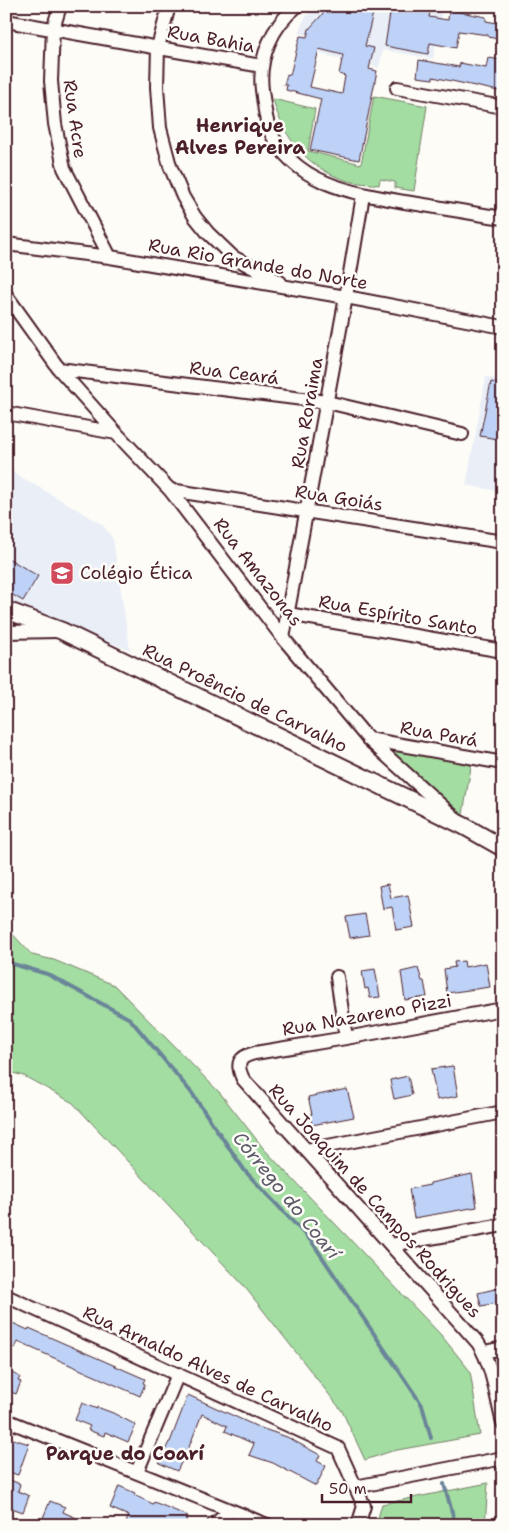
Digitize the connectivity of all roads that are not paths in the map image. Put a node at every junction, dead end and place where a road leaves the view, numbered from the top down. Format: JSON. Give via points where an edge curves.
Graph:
{"nodes":[{"id":1,"x":60,"y":6,"type":"edge"},
{"id":2,"x":169,"y":6,"type":"edge"},
{"id":3,"x":297,"y":6,"type":"edge"},
{"id":4,"x":6,"y":21,"type":"edge"},
{"id":5,"x":53,"y":29,"type":"junction"},
{"id":6,"x":158,"y":47,"type":"junction"},
{"id":7,"x":262,"y":66,"type":"junction"},
{"id":8,"x":397,"y":88,"type":"dead end"},
{"id":9,"x":503,"y":107,"type":"edge"},
{"id":10,"x":362,"y":195,"type":"junction"},
{"id":11,"x":503,"y":218,"type":"edge"},
{"id":12,"x":6,"y":244,"type":"edge"},
{"id":13,"x":110,"y":257,"type":"junction"},
{"id":14,"x":288,"y":287,"type":"junction"},
{"id":15,"x":6,"y":295,"type":"edge"},
{"id":16,"x":346,"y":297,"type":"junction"},
{"id":17,"x":503,"y":327,"type":"edge"},
{"id":18,"x":59,"y":369,"type":"junction"},
{"id":19,"x":327,"y":402,"type":"junction"},
{"id":20,"x":6,"y":413,"type":"edge"},
{"id":21,"x":116,"y":433,"type":"junction"},
{"id":22,"x":462,"y":434,"type":"dead end"},
{"id":23,"x":170,"y":490,"type":"junction"},
{"id":24,"x":307,"y":510,"type":"junction"},
{"id":25,"x":503,"y":542,"type":"edge"},
{"id":26,"x":6,"y":610,"type":"edge"},
{"id":27,"x":288,"y":614,"type":"junction"},
{"id":28,"x":62,"y":631,"type":"junction"},
{"id":29,"x":6,"y":632,"type":"edge"},
{"id":30,"x":283,"y":638,"type":"junction"},
{"id":31,"x":503,"y":652,"type":"edge"},
{"id":32,"x":368,"y":739,"type":"junction"},
{"id":33,"x":503,"y":763,"type":"edge"},
{"id":34,"x":464,"y":826,"type":"junction"},
{"id":35,"x":503,"y":848,"type":"edge"},
{"id":36,"x":337,"y":977,"type":"dead end"},
{"id":37,"x":503,"y":1009,"type":"edge"},
{"id":38,"x":346,"y":1038,"type":"junction"},
{"id":39,"x":240,"y":1060,"type":"joint"},
{"id":40,"x":503,"y":1112,"type":"edge"},
{"id":41,"x":307,"y":1150,"type":"junction"},
{"id":42,"x":503,"y":1224,"type":"edge"},
{"id":43,"x":391,"y":1245,"type":"junction"},
{"id":44,"x":6,"y":1296,"type":"edge"},
{"id":45,"x":503,"y":1348,"type":"edge"},
{"id":46,"x":484,"y":1352,"type":"junction"},
{"id":47,"x":178,"y":1374,"type":"junction"},
{"id":48,"x":6,"y":1420,"type":"edge"},
{"id":49,"x":503,"y":1423,"type":"edge"},
{"id":50,"x":503,"y":1465,"type":"edge"},
{"id":51,"x":137,"y":1472,"type":"junction"},
{"id":52,"x":355,"y":1487,"type":"junction"},
{"id":53,"x":230,"y":1511,"type":"junction"},
{"id":54,"x":213,"y":1525,"type":"edge"},
{"id":55,"x":268,"y":1525,"type":"edge"},
{"id":56,"x":358,"y":1525,"type":"edge"}],
"edges":[{"from":1,"to":5,"type":"street","name":"Rua Acre"},
{"from":2,"to":6,"type":"street"},
{"from":3,"to":7,"type":"street","via":[[272,34]]},
{"from":4,"to":5,"type":"street","name":"Rua Bahia"},
{"from":5,"to":6,"type":"street","name":"Rua Bahia"},
{"from":5,"to":13,"type":"street","name":"Rua Acre","via":[[50,81],[64,168]]},
{"from":6,"to":7,"type":"street","name":"Rua Bahia"},
{"from":6,"to":14,"type":"street","via":[[160,128],[170,166],[184,197],[208,233],[233,257]]},
{"from":7,"to":10,"type":"street","via":[[264,104],[270,130],[278,143],[300,168],[331,186]]},
{"from":8,"to":9,"type":"street"},
{"from":10,"to":11,"type":"street"},
{"from":10,"to":16,"type":"street","name":"Rua Roraima"},
{"from":12,"to":13,"type":"street","name":"Rua Rio Grande do Norte"},
{"from":13,"to":14,"type":"street","name":"Rua Rio Grande do Norte"},
{"from":14,"to":16,"type":"street","name":"Rua Rio Grande do Norte"},
{"from":15,"to":18,"type":"street","name":"Rua Amazonas"},
{"from":16,"to":17,"type":"street","name":"Rua Rio Grande do Norte"},
{"from":16,"to":19,"type":"street","name":"Rua Roraima"},
{"from":18,"to":19,"type":"street","name":"Rua Ceará"},
{"from":18,"to":21,"type":"street","name":"Rua Amazonas"},
{"from":19,"to":22,"type":"street","name":"Rua Ceará"},
{"from":19,"to":24,"type":"street","name":"Rua Roraima"},
{"from":20,"to":21,"type":"street"},
{"from":21,"to":23,"type":"street","name":"Rua Amazonas"},
{"from":23,"to":24,"type":"street","name":"Rua Goiás"},
{"from":23,"to":30,"type":"street","name":"Rua Amazonas"},
{"from":24,"to":25,"type":"street","name":"Rua Goiás"},
{"from":24,"to":27,"type":"street","name":"Rua Roraima"},
{"from":26,"to":28,"type":"street","name":"Rua Proêncio de Carvalho"},
{"from":27,"to":30,"type":"street","name":"Rua Roraima"},
{"from":27,"to":31,"type":"street","name":"Rua Espírito Santo"},
{"from":28,"to":29,"type":"street"},
{"from":28,"to":34,"type":"street","name":"Rua Proêncio de Carvalho"},
{"from":30,"to":32,"type":"street","name":"Rua Amazonas"},
{"from":32,"to":33,"type":"street","name":"Rua Pará"},
{"from":32,"to":34,"type":"street","name":"Rua Amazonas"},
{"from":34,"to":35,"type":"street","name":"Rua Amazonas"},
{"from":36,"to":38,"type":"street"},
{"from":37,"to":38,"type":"street","name":"Rua Nazareno Pizzi"},
{"from":38,"to":39,"type":"street","name":"Rua Nazareno Pizzi","via":[[244,1055]]},
{"from":39,"to":41,"type":"street","name":"Rua Joaquim de Campos Rodrigues","via":[[239,1071],[243,1079]]},
{"from":40,"to":41,"type":"street"},
{"from":41,"to":43,"type":"street","name":"Rua Joaquim de Campos Rodrigues"},
{"from":42,"to":43,"type":"street"},
{"from":43,"to":46,"type":"street","name":"Rua Joaquim de Campos Rodrigues"},
{"from":44,"to":47,"type":"street","name":"Rua Arnaldo Alves de Carvalho"},
{"from":45,"to":46,"type":"street"},
{"from":46,"to":49,"type":"street","name":"Rua Joaquim de Campos Rodrigues"},
{"from":47,"to":51,"type":"street"},
{"from":47,"to":52,"type":"street","name":"Rua Arnaldo Alves de Carvalho","via":[[338,1448]]},
{"from":48,"to":51,"type":"street"},
{"from":50,"to":52,"type":"street","via":[[498,1459]]},
{"from":51,"to":53,"type":"street"},
{"from":52,"to":56,"type":"street","name":"Rua Arnaldo Alves de Carvalho","via":[[364,1506]]},
{"from":53,"to":54,"type":"street"},
{"from":53,"to":55,"type":"street"}]}
